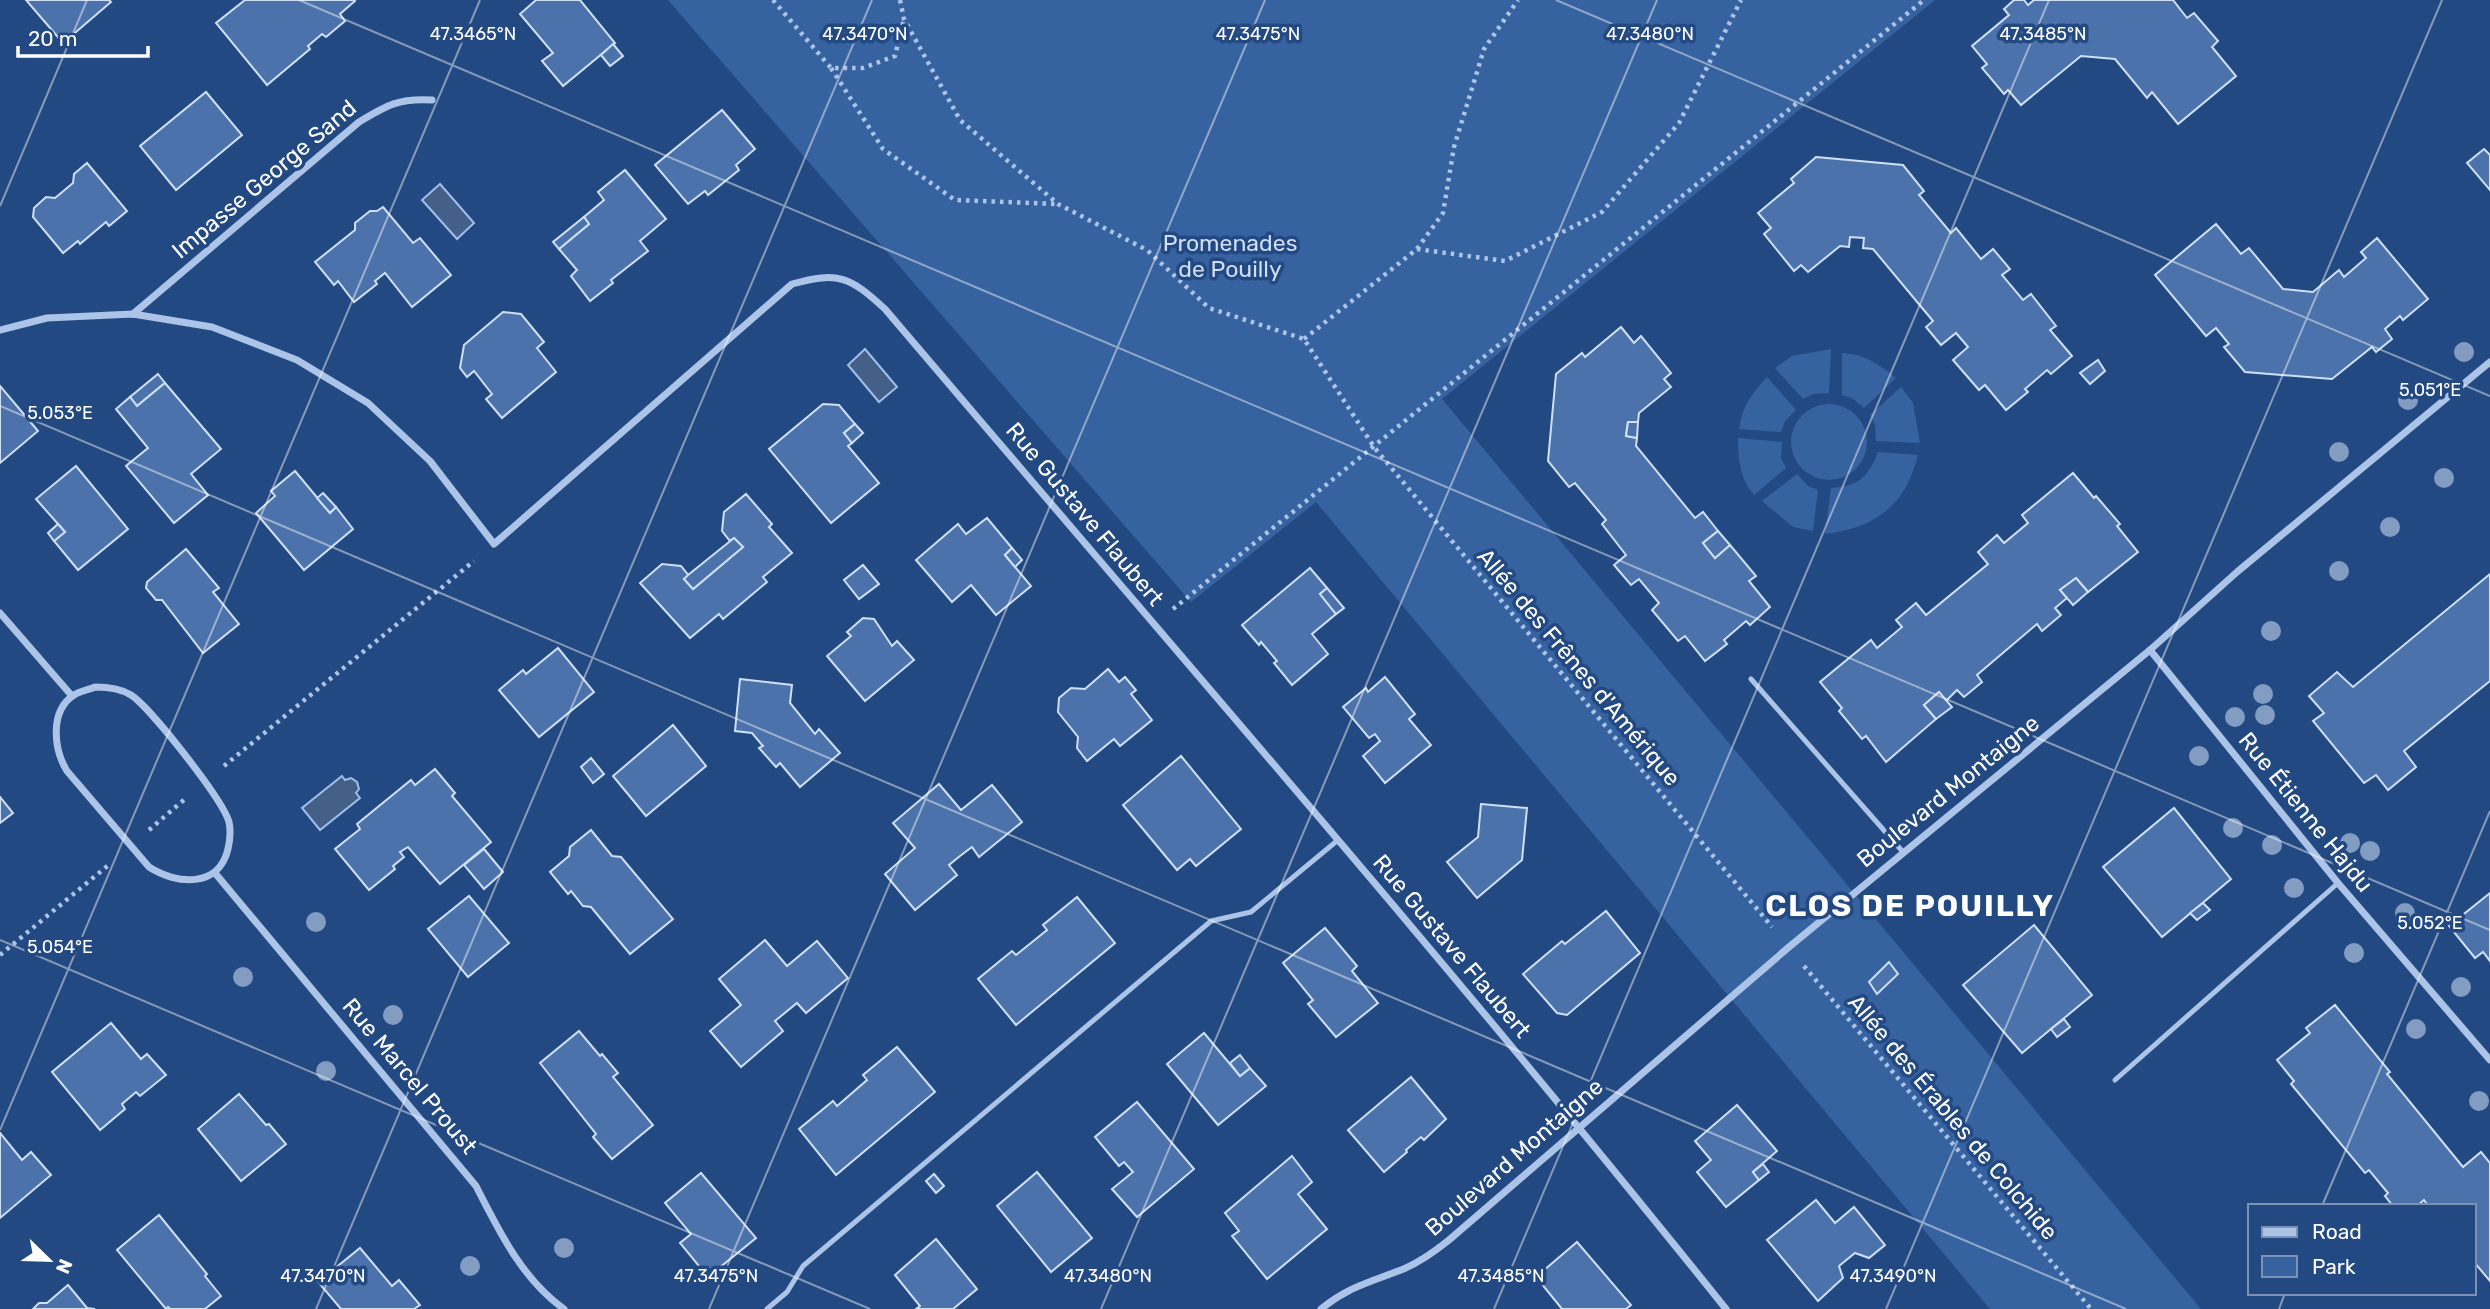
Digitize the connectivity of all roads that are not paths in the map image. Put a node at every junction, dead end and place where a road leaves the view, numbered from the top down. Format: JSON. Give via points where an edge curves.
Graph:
{"nodes":[{"id":1,"x":432,"y":100,"type":"dead end"},
{"id":2,"x":133,"y":314,"type":"junction"},
{"id":3,"x":0,"y":330,"type":"edge"},
{"id":4,"x":2490,"y":362,"type":"edge"},
{"id":5,"x":0,"y":612,"type":"edge"},
{"id":6,"x":2150,"y":650,"type":"junction"},
{"id":7,"x":1751,"y":679,"type":"dead end"},
{"id":8,"x":72,"y":696,"type":"junction"},
{"id":9,"x":1338,"y":840,"type":"junction"},
{"id":10,"x":1903,"y":852,"type":"junction"},
{"id":11,"x":215,"y":873,"type":"junction"},
{"id":12,"x":2338,"y":883,"type":"junction"},
{"id":13,"x":2490,"y":1060,"type":"edge"},
{"id":14,"x":2115,"y":1080,"type":"dead end"},
{"id":15,"x":1579,"y":1126,"type":"junction"},
{"id":16,"x":564,"y":1309,"type":"edge"},
{"id":17,"x":767,"y":1309,"type":"edge"},
{"id":18,"x":1321,"y":1309,"type":"edge"},
{"id":19,"x":1726,"y":1309,"type":"edge"}],
"edges":[{"from":1,"to":2,"type":"street","name":"Impasse George Sand","via":[[408,99],[359,122]]},
{"from":2,"to":3,"type":"street","via":[[47,318]]},
{"from":2,"to":9,"type":"street","name":"Rue Gustave Flaubert","via":[[212,327],[297,360],[368,403],[430,461],[494,544],[792,284],[819,277],[843,278],[885,309]]},
{"from":4,"to":6,"type":"street","name":"Boulevard Montaigne"},
{"from":5,"to":8,"type":"street"},
{"from":6,"to":10,"type":"street","name":"Boulevard Montaigne"},
{"from":6,"to":12,"type":"street","name":"Rue Étienne Hajdu"},
{"from":7,"to":10,"type":"lane"},
{"from":8,"to":11,"type":"street","via":[[57,724],[60,759],[130,847],[165,876],[191,880]]},
{"from":8,"to":11,"type":"street","via":[[95,687],[133,696],[205,781],[223,808],[230,831],[226,857]]},
{"from":9,"to":15,"type":"street","name":"Rue Gustave Flaubert"},
{"from":9,"to":17,"type":"lane","via":[[1251,912],[1211,921],[803,1266],[787,1292]]},
{"from":10,"to":15,"type":"street","name":"Boulevard Montaigne"},
{"from":11,"to":16,"type":"street","name":"Rue Marcel Proust","via":[[476,1186],[507,1246],[550,1299]]},
{"from":12,"to":13,"type":"street","name":"Rue Étienne Hajdu"},
{"from":12,"to":14,"type":"lane"},
{"from":15,"to":18,"type":"street","name":"Boulevard Montaigne","via":[[1429,1255],[1347,1290]]},
{"from":15,"to":19,"type":"street","name":"Rue Gustave Flaubert"}]}
